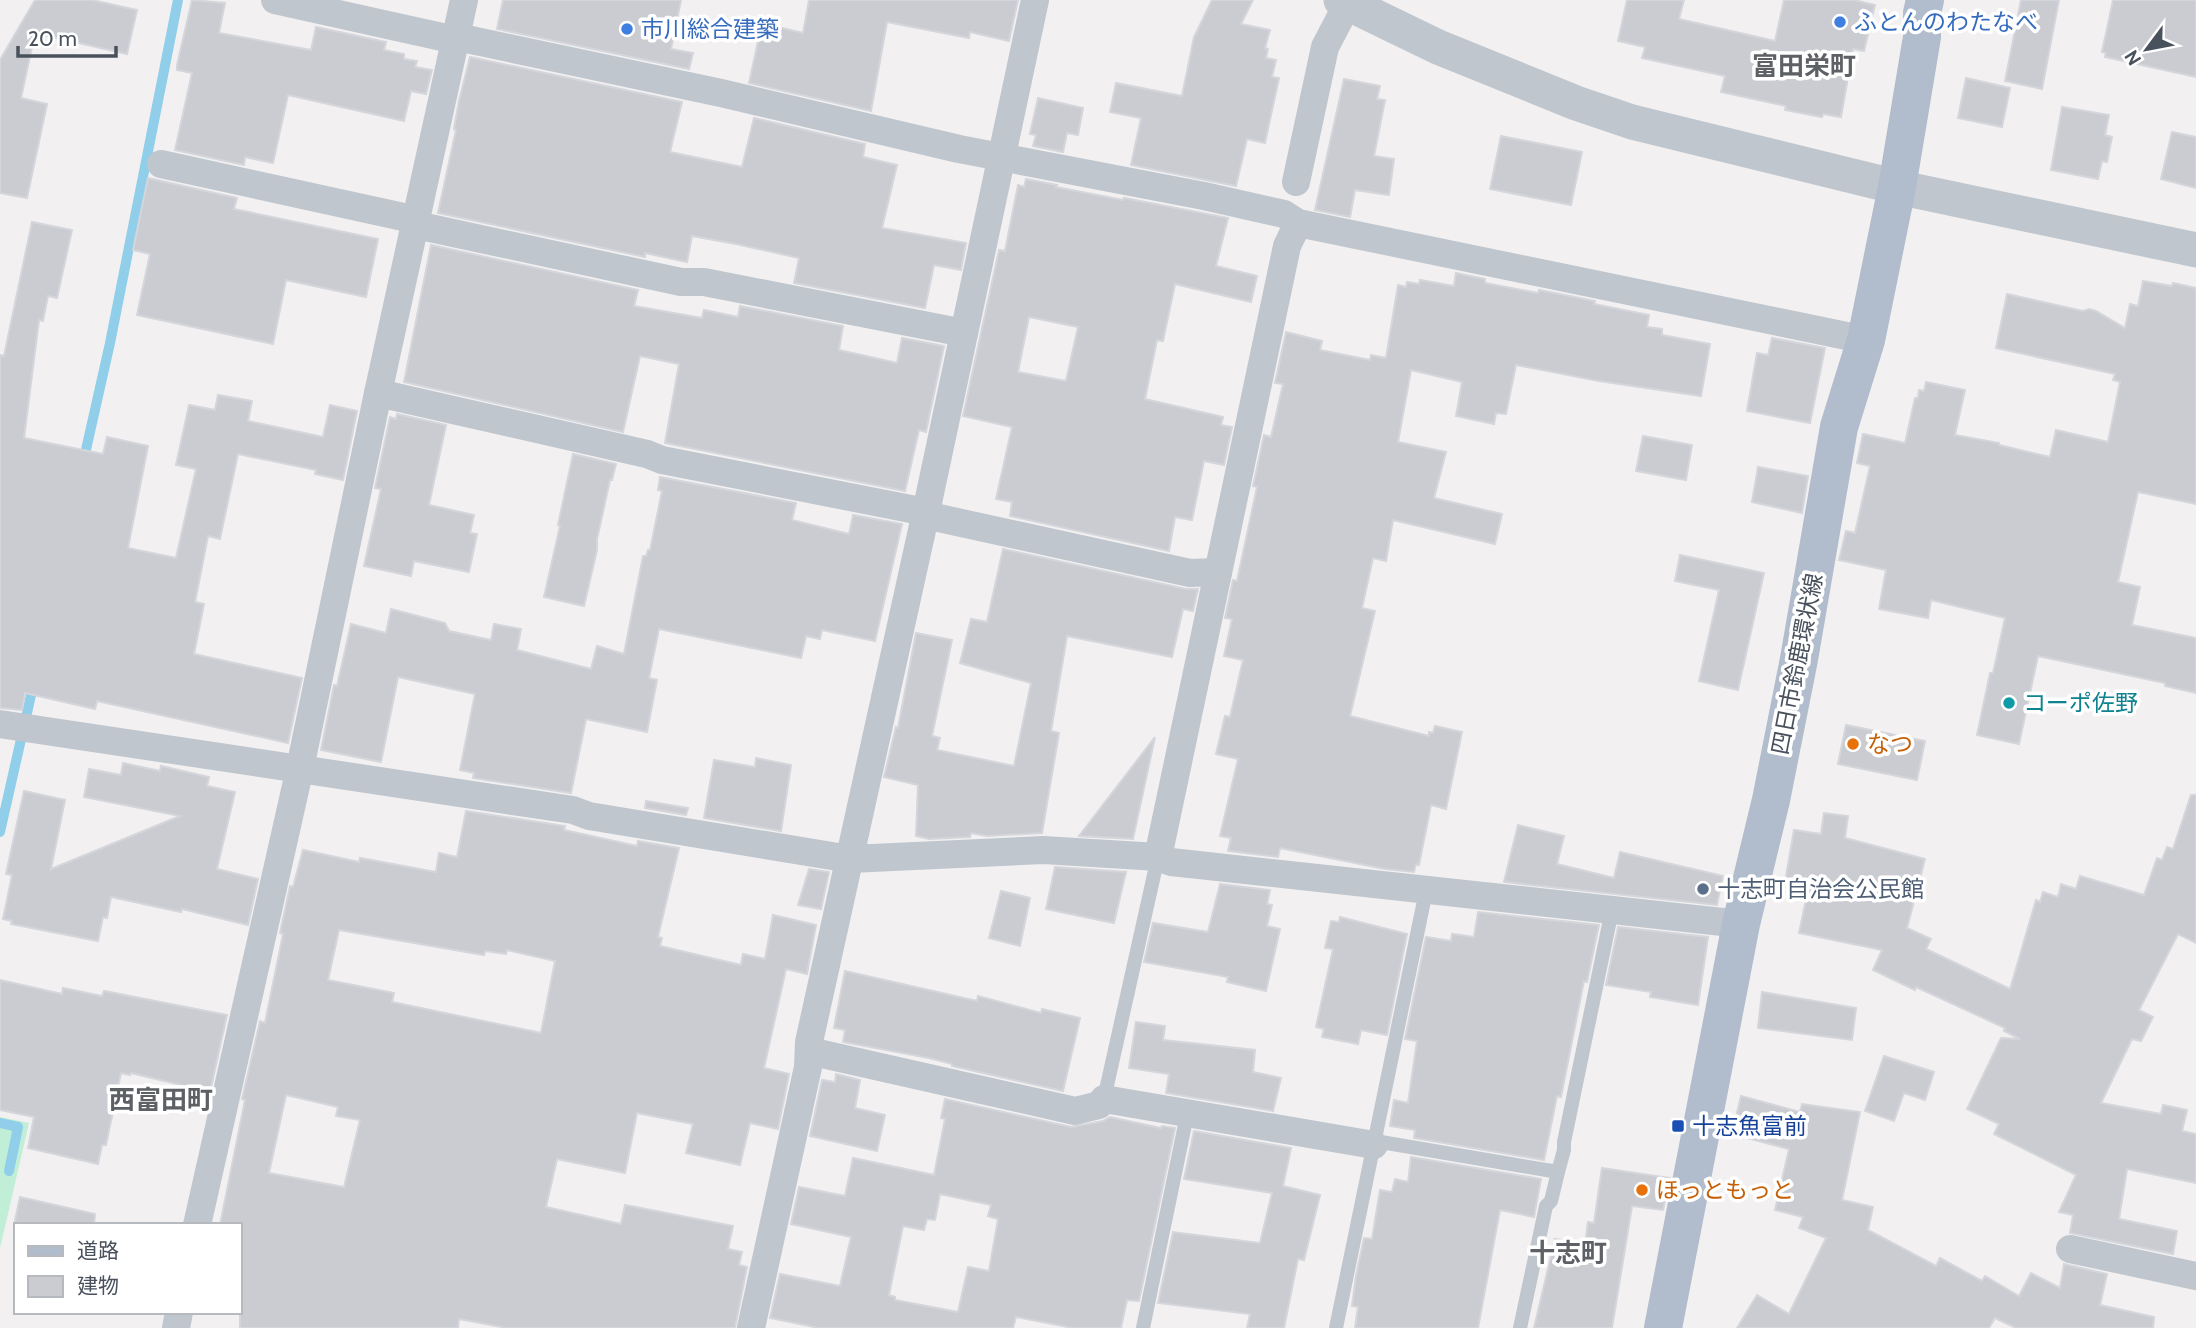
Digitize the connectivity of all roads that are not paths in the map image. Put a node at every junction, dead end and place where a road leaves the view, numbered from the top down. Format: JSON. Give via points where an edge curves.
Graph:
{"nodes":[{"id":1,"x":275,"y":0,"type":"edge"},
{"id":2,"x":464,"y":0,"type":"edge"},
{"id":3,"x":1035,"y":0,"type":"edge"},
{"id":4,"x":1925,"y":0,"type":"edge"},
{"id":5,"x":1345,"y":2,"type":"edge"},
{"id":6,"x":457,"y":37,"type":"junction"},
{"id":7,"x":1002,"y":157,"type":"junction"},
{"id":8,"x":162,"y":164,"type":"dead end"},
{"id":9,"x":1296,"y":182,"type":"dead end"},
{"id":10,"x":1897,"y":187,"type":"junction"},
{"id":11,"x":416,"y":223,"type":"junction"},
{"id":12,"x":1298,"y":223,"type":"junction"},
{"id":13,"x":2196,"y":250,"type":"edge"},
{"id":14,"x":964,"y":334,"type":"junction"},
{"id":15,"x":1866,"y":340,"type":"junction"},
{"id":16,"x":378,"y":393,"type":"junction"},
{"id":17,"x":926,"y":514,"type":"junction"},
{"id":18,"x":1218,"y":572,"type":"junction"},
{"id":19,"x":1,"y":724,"type":"edge"},
{"id":20,"x":300,"y":768,"type":"junction"},
{"id":21,"x":1158,"y":857,"type":"junction"},
{"id":22,"x":850,"y":859,"type":"junction"},
{"id":23,"x":1426,"y":891,"type":"junction"},
{"id":24,"x":1612,"y":910,"type":"junction"},
{"id":25,"x":1741,"y":924,"type":"junction"},
{"id":26,"x":809,"y":1052,"type":"junction"},
{"id":27,"x":1104,"y":1099,"type":"junction"},
{"id":28,"x":1188,"y":1115,"type":"junction"},
{"id":29,"x":1375,"y":1143,"type":"junction"},
{"id":30,"x":1558,"y":1172,"type":"junction"},
{"id":31,"x":197,"y":1223,"type":"edge"},
{"id":32,"x":2070,"y":1249,"type":"dead end"},
{"id":33,"x":2196,"y":1276,"type":"edge"},
{"id":34,"x":751,"y":1328,"type":"edge"},
{"id":35,"x":1143,"y":1328,"type":"edge"},
{"id":36,"x":1336,"y":1328,"type":"edge"},
{"id":37,"x":1520,"y":1328,"type":"edge"},
{"id":38,"x":1663,"y":1328,"type":"edge"}],
"edges":[{"from":1,"to":6,"type":"street"},
{"from":2,"to":6,"type":"street"},
{"from":3,"to":7,"type":"street"},
{"from":4,"to":10,"type":"main road","name":"四日市鈴鹿環状線"},
{"from":5,"to":9,"type":"street","via":[[1325,47]]},
{"from":5,"to":10,"type":"street","via":[[1438,47],[1632,122]]},
{"from":6,"to":7,"type":"street"},
{"from":6,"to":11,"type":"street"},
{"from":7,"to":12,"type":"street","via":[[1204,196],[1284,214]]},
{"from":7,"to":14,"type":"street"},
{"from":8,"to":11,"type":"street"},
{"from":10,"to":13,"type":"street"},
{"from":10,"to":15,"type":"main road","name":"四日市鈴鹿環状線"},
{"from":11,"to":14,"type":"street","via":[[681,282],[704,282]]},
{"from":11,"to":16,"type":"street"},
{"from":12,"to":15,"type":"street"},
{"from":12,"to":18,"type":"street","via":[[1287,246]]},
{"from":14,"to":17,"type":"street"},
{"from":15,"to":25,"type":"main road","name":"四日市鈴鹿環状線","via":[[1839,426],[1799,659]]},
{"from":16,"to":17,"type":"street","via":[[662,460]]},
{"from":16,"to":20,"type":"street"},
{"from":17,"to":18,"type":"street","via":[[1190,573]]},
{"from":17,"to":22,"type":"street"},
{"from":18,"to":21,"type":"street"},
{"from":19,"to":20,"type":"street"},
{"from":20,"to":22,"type":"street"},
{"from":20,"to":31,"type":"street"},
{"from":21,"to":22,"type":"street","via":[[1043,849]]},
{"from":21,"to":23,"type":"street"},
{"from":21,"to":27,"type":"lane"},
{"from":22,"to":26,"type":"street"},
{"from":23,"to":24,"type":"street"},
{"from":23,"to":29,"type":"lane"},
{"from":24,"to":25,"type":"street"},
{"from":24,"to":30,"type":"lane"},
{"from":25,"to":38,"type":"main road","name":"四日市鈴鹿環状線"},
{"from":26,"to":27,"type":"street","via":[[1076,1111],[1099,1105]]},
{"from":26,"to":34,"type":"street"},
{"from":27,"to":28,"type":"street"},
{"from":28,"to":29,"type":"street"},
{"from":28,"to":35,"type":"lane"},
{"from":29,"to":30,"type":"lane"},
{"from":29,"to":36,"type":"lane"},
{"from":30,"to":37,"type":"lane","via":[[1546,1206]]},
{"from":32,"to":33,"type":"street"}]}
